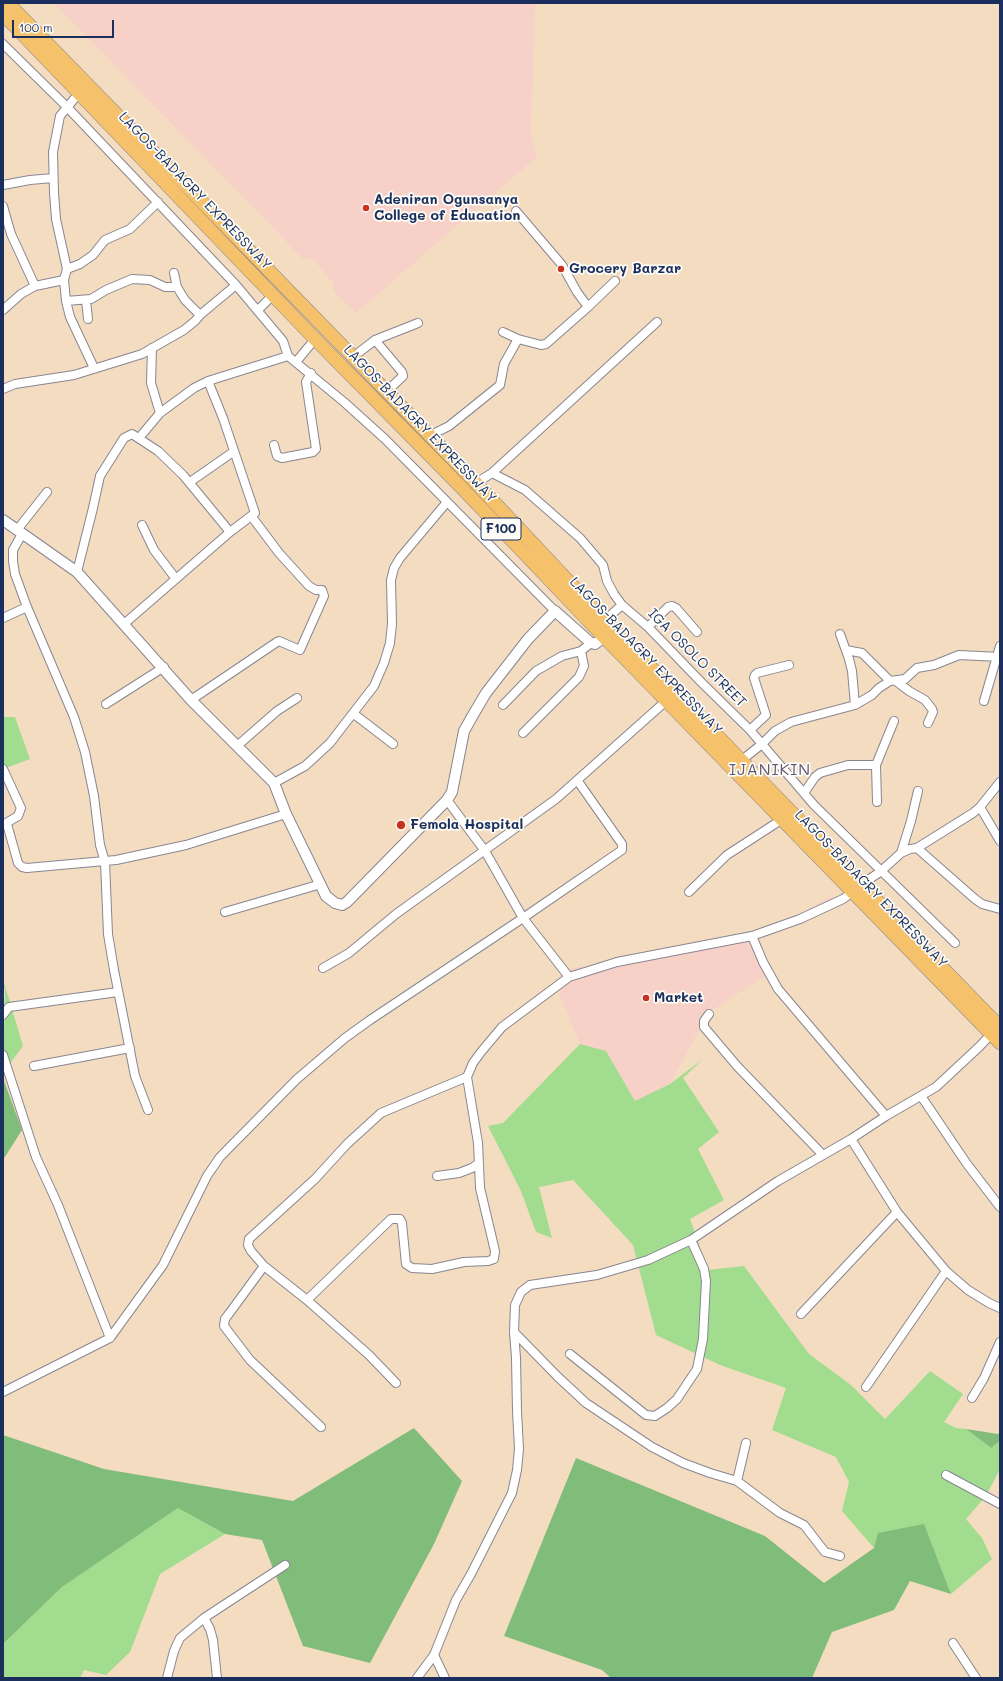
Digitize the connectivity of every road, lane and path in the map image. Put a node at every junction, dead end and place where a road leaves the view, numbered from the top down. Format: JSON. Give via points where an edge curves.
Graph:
{"nodes":[{"id":1,"x":8,"y":3,"type":"edge"},
{"id":2,"x":3,"y":14,"type":"edge"},
{"id":3,"x":5,"y":48,"type":"edge"},
{"id":4,"x":79,"y":93,"type":"junction"},
{"id":5,"x":67,"y":107,"type":"junction"},
{"id":6,"x":53,"y":178,"type":"junction"},
{"id":7,"x":3,"y":185,"type":"edge"},
{"id":8,"x":158,"y":202,"type":"junction"},
{"id":9,"x":3,"y":206,"type":"edge"},
{"id":10,"x":516,"y":212,"type":"dead end"},
{"id":11,"x":5,"y":221,"type":"edge"},
{"id":12,"x":67,"y":269,"type":"junction"},
{"id":13,"x":174,"y":273,"type":"dead end"},
{"id":14,"x":64,"y":280,"type":"junction"},
{"id":15,"x":615,"y":281,"type":"dead end"},
{"id":16,"x":35,"y":286,"type":"junction"},
{"id":17,"x":236,"y":286,"type":"junction"},
{"id":18,"x":178,"y":287,"type":"junction"},
{"id":19,"x":273,"y":295,"type":"junction"},
{"id":20,"x":86,"y":300,"type":"junction"},
{"id":21,"x":66,"y":302,"type":"junction"},
{"id":22,"x":588,"y":307,"type":"junction"},
{"id":23,"x":3,"y":310,"type":"edge"},
{"id":24,"x":258,"y":310,"type":"junction"},
{"id":25,"x":200,"y":315,"type":"junction"},
{"id":26,"x":88,"y":319,"type":"dead end"},
{"id":27,"x":657,"y":322,"type":"dead end"},
{"id":28,"x":418,"y":324,"type":"dead end"},
{"id":29,"x":503,"y":332,"type":"dead end"},
{"id":30,"x":315,"y":339,"type":"junction"},
{"id":31,"x":518,"y":339,"type":"junction"},
{"id":32,"x":375,"y":340,"type":"junction"},
{"id":33,"x":152,"y":348,"type":"junction"},
{"id":34,"x":288,"y":356,"type":"junction"},
{"id":35,"x":353,"y":357,"type":"junction"},
{"id":36,"x":296,"y":362,"type":"junction"},
{"id":37,"x":94,"y":368,"type":"junction"},
{"id":38,"x":311,"y":373,"type":"junction"},
{"id":39,"x":208,"y":381,"type":"junction"},
{"id":40,"x":3,"y":389,"type":"edge"},
{"id":41,"x":386,"y":392,"type":"junction"},
{"id":42,"x":160,"y":413,"type":"junction"},
{"id":43,"x":429,"y":436,"type":"junction"},
{"id":44,"x":139,"y":438,"type":"junction"},
{"id":45,"x":274,"y":445,"type":"dead end"},
{"id":46,"x":233,"y":452,"type":"junction"},
{"id":47,"x":492,"y":473,"type":"junction"},
{"id":48,"x":190,"y":482,"type":"junction"},
{"id":49,"x":476,"y":483,"type":"junction"},
{"id":50,"x":47,"y":492,"type":"dead end"},
{"id":51,"x":448,"y":502,"type":"junction"},
{"id":52,"x":252,"y":516,"type":"junction"},
{"id":53,"x":3,"y":520,"type":"edge"},
{"id":54,"x":142,"y":525,"type":"dead end"},
{"id":55,"x":20,"y":532,"type":"junction"},
{"id":56,"x":230,"y":532,"type":"junction"},
{"id":57,"x":77,"y":572,"type":"junction"},
{"id":58,"x":176,"y":579,"type":"junction"},
{"id":59,"x":622,"y":605,"type":"junction"},
{"id":60,"x":26,"y":607,"type":"junction"},
{"id":61,"x":555,"y":611,"type":"junction"},
{"id":62,"x":3,"y":618,"type":"edge"},
{"id":63,"x":605,"y":620,"type":"junction"},
{"id":64,"x":124,"y":624,"type":"junction"},
{"id":65,"x":648,"y":627,"type":"junction"},
{"id":66,"x":698,"y":632,"type":"dead end"},
{"id":67,"x":840,"y":634,"type":"dead end"},
{"id":68,"x":604,"y":637,"type":"junction"},
{"id":69,"x":591,"y":643,"type":"junction"},
{"id":70,"x":1000,"y":646,"type":"edge"},
{"id":71,"x":846,"y":650,"type":"junction"},
{"id":72,"x":581,"y":651,"type":"junction"},
{"id":73,"x":998,"y":657,"type":"edge"},
{"id":74,"x":789,"y":665,"type":"dead end"},
{"id":75,"x":164,"y":668,"type":"junction"},
{"id":76,"x":893,"y":681,"type":"junction"},
{"id":77,"x":297,"y":698,"type":"dead end"},
{"id":78,"x":191,"y":700,"type":"junction"},
{"id":79,"x":666,"y":701,"type":"junction"},
{"id":80,"x":984,"y":701,"type":"dead end"},
{"id":81,"x":106,"y":704,"type":"dead end"},
{"id":82,"x":503,"y":705,"type":"dead end"},
{"id":83,"x":855,"y":705,"type":"junction"},
{"id":84,"x":354,"y":714,"type":"junction"},
{"id":85,"x":894,"y":721,"type":"dead end"},
{"id":86,"x":928,"y":723,"type":"dead end"},
{"id":87,"x":750,"y":730,"type":"junction"},
{"id":88,"x":523,"y":733,"type":"dead end"},
{"id":89,"x":393,"y":744,"type":"dead end"},
{"id":90,"x":762,"y":744,"type":"junction"},
{"id":91,"x":237,"y":746,"type":"junction"},
{"id":92,"x":742,"y":760,"type":"junction"},
{"id":93,"x":876,"y":765,"type":"junction"},
{"id":94,"x":3,"y":769,"type":"edge"},
{"id":95,"x":577,"y":780,"type":"junction"},
{"id":96,"x":1000,"y":782,"type":"edge"},
{"id":97,"x":274,"y":783,"type":"junction"},
{"id":98,"x":918,"y":791,"type":"dead end"},
{"id":99,"x":804,"y":793,"type":"junction"},
{"id":100,"x":447,"y":800,"type":"junction"},
{"id":101,"x":877,"y":802,"type":"dead end"},
{"id":102,"x":980,"y":807,"type":"junction"},
{"id":103,"x":286,"y":814,"type":"junction"},
{"id":104,"x":781,"y":820,"type":"junction"},
{"id":105,"x":5,"y":824,"type":"edge"},
{"id":106,"x":1000,"y":840,"type":"edge"},
{"id":107,"x":917,"y":848,"type":"junction"},
{"id":108,"x":485,"y":851,"type":"junction"},
{"id":109,"x":901,"y":853,"type":"junction"},
{"id":110,"x":105,"y":862,"type":"junction"},
{"id":111,"x":880,"y":872,"type":"junction"},
{"id":112,"x":321,"y":884,"type":"junction"},
{"id":113,"x":857,"y":888,"type":"junction"},
{"id":114,"x":689,"y":892,"type":"dead end"},
{"id":115,"x":1000,"y":909,"type":"edge"},
{"id":116,"x":226,"y":912,"type":"dead end"},
{"id":117,"x":523,"y":918,"type":"junction"},
{"id":118,"x":752,"y":936,"type":"junction"},
{"id":119,"x":955,"y":943,"type":"dead end"},
{"id":120,"x":323,"y":968,"type":"dead end"},
{"id":121,"x":569,"y":977,"type":"junction"},
{"id":122,"x":118,"y":992,"type":"junction"},
{"id":123,"x":709,"y":1014,"type":"dead end"},
{"id":124,"x":3,"y":1015,"type":"edge"},
{"id":125,"x":995,"y":1030,"type":"edge"},
{"id":126,"x":1000,"y":1043,"type":"edge"},
{"id":127,"x":130,"y":1048,"type":"junction"},
{"id":128,"x":3,"y":1055,"type":"edge"},
{"id":129,"x":34,"y":1066,"type":"dead end"},
{"id":130,"x":466,"y":1077,"type":"junction"},
{"id":131,"x":921,"y":1096,"type":"junction"},
{"id":132,"x":148,"y":1110,"type":"dead end"},
{"id":133,"x":886,"y":1116,"type":"junction"},
{"id":134,"x":851,"y":1139,"type":"junction"},
{"id":135,"x":822,"y":1154,"type":"junction"},
{"id":136,"x":479,"y":1163,"type":"junction"},
{"id":137,"x":437,"y":1176,"type":"dead end"},
{"id":138,"x":1000,"y":1207,"type":"edge"},
{"id":139,"x":897,"y":1212,"type":"junction"},
{"id":140,"x":691,"y":1240,"type":"junction"},
{"id":141,"x":264,"y":1266,"type":"junction"},
{"id":142,"x":946,"y":1271,"type":"junction"},
{"id":143,"x":307,"y":1300,"type":"junction"},
{"id":144,"x":1000,"y":1308,"type":"edge"},
{"id":145,"x":802,"y":1314,"type":"dead end"},
{"id":146,"x":514,"y":1332,"type":"junction"},
{"id":147,"x":110,"y":1338,"type":"junction"},
{"id":148,"x":1000,"y":1342,"type":"edge"},
{"id":149,"x":570,"y":1354,"type":"dead end"},
{"id":150,"x":396,"y":1383,"type":"dead end"},
{"id":151,"x":866,"y":1387,"type":"dead end"},
{"id":152,"x":3,"y":1392,"type":"edge"},
{"id":153,"x":972,"y":1398,"type":"dead end"},
{"id":154,"x":321,"y":1427,"type":"dead end"},
{"id":155,"x":746,"y":1443,"type":"dead end"},
{"id":156,"x":946,"y":1475,"type":"dead end"},
{"id":157,"x":737,"y":1481,"type":"junction"},
{"id":158,"x":1000,"y":1504,"type":"edge"},
{"id":159,"x":840,"y":1556,"type":"dead end"},
{"id":160,"x":285,"y":1565,"type":"dead end"},
{"id":161,"x":204,"y":1618,"type":"junction"},
{"id":162,"x":953,"y":1643,"type":"dead end"},
{"id":163,"x":434,"y":1655,"type":"junction"},
{"id":164,"x":168,"y":1678,"type":"edge"},
{"id":165,"x":217,"y":1678,"type":"edge"},
{"id":166,"x":417,"y":1678,"type":"edge"},
{"id":167,"x":445,"y":1678,"type":"edge"},
{"id":168,"x":976,"y":1678,"type":"edge"}],
"edges":[{"from":1,"to":35,"type":"highway","name":"LAGOS-BADAGRY EXPRESSWAY","number":"F100"},
{"from":2,"to":4,"type":"highway","name":"LAGOS-BADAGRY EXPRESSWAY","number":"F100"},
{"from":3,"to":5,"type":"street"},
{"from":4,"to":5,"type":"street"},
{"from":4,"to":19,"type":"highway","name":"LAGOS-BADAGRY EXPRESSWAY","number":"F100"},
{"from":5,"to":6,"type":"street","via":[[60,116],[56,133]]},
{"from":5,"to":8,"type":"street"},
{"from":6,"to":7,"type":"street"},
{"from":6,"to":12,"type":"street","via":[[56,219]]},
{"from":8,"to":12,"type":"street","via":[[130,229],[105,240],[92,255]]},
{"from":8,"to":17,"type":"street"},
{"from":9,"to":11,"type":"street"},
{"from":10,"to":22,"type":"street","via":[[562,265]]},
{"from":11,"to":16,"type":"street"},
{"from":12,"to":14,"type":"street"},
{"from":13,"to":18,"type":"street"},
{"from":14,"to":16,"type":"street"},
{"from":14,"to":21,"type":"street"},
{"from":15,"to":22,"type":"street"},
{"from":16,"to":23,"type":"street"},
{"from":17,"to":24,"type":"street"},
{"from":17,"to":25,"type":"street"},
{"from":18,"to":20,"type":"street","via":[[165,287],[150,280],[132,279]]},
{"from":18,"to":25,"type":"street","via":[[185,300]]},
{"from":19,"to":24,"type":"street"},
{"from":19,"to":30,"type":"highway","name":"LAGOS-BADAGRY EXPRESSWAY","number":"F100"},
{"from":20,"to":21,"type":"street"},
{"from":20,"to":26,"type":"street"},
{"from":21,"to":37,"type":"street","via":[[70,317]]},
{"from":22,"to":31,"type":"street","via":[[546,344]]},
{"from":24,"to":34,"type":"street","via":[[284,341]]},
{"from":25,"to":33,"type":"street","via":[[184,330]]},
{"from":27,"to":47,"type":"street"},
{"from":28,"to":32,"type":"street"},
{"from":29,"to":31,"type":"street"},
{"from":30,"to":36,"type":"street"},
{"from":30,"to":68,"type":"highway","name":"LAGOS-BADAGRY EXPRESSWAY","number":"F100"},
{"from":31,"to":43,"type":"street","via":[[504,364],[500,385],[449,426]]},
{"from":32,"to":35,"type":"street"},
{"from":32,"to":41,"type":"street","via":[[403,376]]},
{"from":33,"to":37,"type":"street","via":[[133,358]]},
{"from":33,"to":42,"type":"street","via":[[151,383]]},
{"from":34,"to":36,"type":"street"},
{"from":34,"to":39,"type":"street"},
{"from":35,"to":41,"type":"highway","name":"LAGOS-BADAGRY EXPRESSWAY","number":"F100"},
{"from":36,"to":38,"type":"street"},
{"from":37,"to":40,"type":"street","via":[[59,379],[16,384]]},
{"from":38,"to":45,"type":"street","via":[[306,382],[316,449],[313,452],[282,458],[277,456]]},
{"from":38,"to":51,"type":"street","via":[[385,439]]},
{"from":39,"to":42,"type":"street"},
{"from":39,"to":46,"type":"street"},
{"from":41,"to":43,"type":"highway","name":"LAGOS-BADAGRY EXPRESSWAY","number":"F100"},
{"from":42,"to":44,"type":"street"},
{"from":43,"to":49,"type":"highway","name":"LAGOS-BADAGRY EXPRESSWAY","number":"F100"},
{"from":44,"to":48,"type":"street","via":[[158,451]]},
{"from":44,"to":57,"type":"street","via":[[132,434],[124,438],[102,471]]},
{"from":46,"to":48,"type":"street"},
{"from":46,"to":52,"type":"street","via":[[255,514]]},
{"from":47,"to":49,"type":"street"},
{"from":47,"to":59,"type":"street","name":"IGA OSOLO STREET","via":[[526,490],[580,538],[602,566],[610,587]]},
{"from":48,"to":56,"type":"street"},
{"from":49,"to":63,"type":"highway","name":"LAGOS-BADAGRY EXPRESSWAY","number":"F100"},
{"from":50,"to":55,"type":"street"},
{"from":51,"to":61,"type":"street"},
{"from":51,"to":84,"type":"street","via":[[394,568],[391,580],[390,643],[374,686]]},
{"from":52,"to":56,"type":"street"},
{"from":52,"to":78,"type":"street","via":[[279,553],[304,581],[316,590],[322,590],[324,596],[300,650],[279,641]]},
{"from":53,"to":55,"type":"street"},
{"from":54,"to":58,"type":"street","via":[[154,550]]},
{"from":55,"to":57,"type":"street"},
{"from":55,"to":60,"type":"street","via":[[13,550],[13,561]]},
{"from":56,"to":58,"type":"street"},
{"from":57,"to":64,"type":"street"},
{"from":58,"to":64,"type":"street"},
{"from":59,"to":63,"type":"street"},
{"from":59,"to":65,"type":"street","name":"IGA OSOLO STREET"},
{"from":60,"to":62,"type":"street"},
{"from":60,"to":110,"type":"street","via":[[81,735]]},
{"from":61,"to":69,"type":"street"},
{"from":61,"to":100,"type":"street","via":[[528,639],[490,687],[473,715],[463,736],[452,792]]},
{"from":63,"to":92,"type":"highway","name":"LAGOS-BADAGRY EXPRESSWAY","number":"F100"},
{"from":64,"to":75,"type":"street"},
{"from":65,"to":66,"type":"street","via":[[672,606]]},
{"from":65,"to":87,"type":"street","name":"IGA OSOLO STREET"},
{"from":67,"to":71,"type":"street"},
{"from":68,"to":69,"type":"street","via":[[595,644]]},
{"from":68,"to":79,"type":"highway","name":"LAGOS-BADAGRY EXPRESSWAY","number":"F100"},
{"from":69,"to":72,"type":"street"},
{"from":70,"to":73,"type":"street"},
{"from":71,"to":76,"type":"street","via":[[862,653]]},
{"from":71,"to":83,"type":"street","via":[[852,671]]},
{"from":72,"to":82,"type":"street","via":[[562,656],[536,671]]},
{"from":72,"to":88,"type":"street","via":[[584,666],[579,677]]},
{"from":73,"to":76,"type":"street","via":[[959,655],[934,665],[917,668],[905,679]]},
{"from":73,"to":80,"type":"street"},
{"from":74,"to":87,"type":"street","via":[[758,673],[754,678],[766,715]]},
{"from":75,"to":78,"type":"street"},
{"from":75,"to":81,"type":"street"},
{"from":76,"to":83,"type":"street"},
{"from":76,"to":86,"type":"street","via":[[925,700],[933,712]]},
{"from":77,"to":91,"type":"street","via":[[277,711]]},
{"from":78,"to":91,"type":"street"},
{"from":79,"to":95,"type":"street"},
{"from":79,"to":104,"type":"highway","name":"LAGOS-BADAGRY EXPRESSWAY","number":"F100"},
{"from":83,"to":90,"type":"street","via":[[791,722],[775,731]]},
{"from":84,"to":89,"type":"street"},
{"from":84,"to":97,"type":"street","via":[[330,743],[305,766]]},
{"from":85,"to":93,"type":"street"},
{"from":87,"to":90,"type":"street","name":"IGA OSOLO STREET"},
{"from":90,"to":92,"type":"street"},
{"from":90,"to":99,"type":"street","name":"IGA OSOLO STREET"},
{"from":91,"to":97,"type":"street"},
{"from":92,"to":113,"type":"highway","name":"LAGOS-BADAGRY EXPRESSWAY","number":"F100"},
{"from":93,"to":99,"type":"street","via":[[848,765],[820,773]]},
{"from":93,"to":101,"type":"street"},
{"from":94,"to":105,"type":"street","via":[[21,808],[18,816]]},
{"from":95,"to":108,"type":"street","via":[[556,799]]},
{"from":95,"to":117,"type":"street","via":[[622,844],[622,850]]},
{"from":96,"to":102,"type":"street"},
{"from":97,"to":103,"type":"street"},
{"from":98,"to":109,"type":"street"},
{"from":99,"to":111,"type":"street","name":"IGA OSOLO STREET"},
{"from":100,"to":108,"type":"street"},
{"from":100,"to":112,"type":"street","via":[[347,902],[335,903],[326,896]]},
{"from":102,"to":106,"type":"street"},
{"from":102,"to":107,"type":"street"},
{"from":103,"to":110,"type":"street","via":[[186,846]]},
{"from":103,"to":112,"type":"street"},
{"from":104,"to":113,"type":"highway","name":"LAGOS-BADAGRY EXPRESSWAY","number":"F100"},
{"from":104,"to":114,"type":"street","via":[[727,855]]},
{"from":105,"to":110,"type":"street","via":[[18,864],[22,867]]},
{"from":107,"to":109,"type":"street"},
{"from":107,"to":115,"type":"street","via":[[975,899],[982,904]]},
{"from":108,"to":117,"type":"street"},
{"from":108,"to":120,"type":"street","via":[[396,914],[349,953]]},
{"from":109,"to":111,"type":"street"},
{"from":110,"to":122,"type":"street","via":[[108,934]]},
{"from":111,"to":113,"type":"street"},
{"from":111,"to":119,"type":"street","name":"IGA OSOLO STREET"},
{"from":112,"to":116,"type":"street"},
{"from":113,"to":118,"type":"street","via":[[800,919]]},
{"from":113,"to":125,"type":"highway","name":"LAGOS-BADAGRY EXPRESSWAY","number":"F100"},
{"from":117,"to":121,"type":"street"},
{"from":117,"to":147,"type":"street","via":[[346,1038],[297,1079],[254,1121],[220,1157],[207,1176],[163,1265]]},
{"from":118,"to":121,"type":"street","via":[[617,962]]},
{"from":118,"to":133,"type":"street","via":[[778,989]]},
{"from":121,"to":130,"type":"street","via":[[502,1027],[481,1052]]},
{"from":122,"to":124,"type":"street","via":[[9,1007]]},
{"from":122,"to":127,"type":"street"},
{"from":123,"to":135,"type":"street","via":[[704,1021],[704,1027],[737,1066]]},
{"from":125,"to":126,"type":"highway","name":"LAGOS-BADAGRY EXPRESSWAY","number":"F100"},
{"from":125,"to":131,"type":"street","via":[[936,1087]]},
{"from":127,"to":129,"type":"street"},
{"from":127,"to":132,"type":"street","via":[[135,1076]]},
{"from":128,"to":147,"type":"street","via":[[36,1157],[58,1205]]},
{"from":130,"to":136,"type":"street","via":[[478,1143]]},
{"from":130,"to":141,"type":"street","via":[[382,1113],[347,1144],[315,1179],[249,1239],[251,1251]]},
{"from":131,"to":133,"type":"street"},
{"from":131,"to":138,"type":"street"},
{"from":133,"to":134,"type":"street"},
{"from":134,"to":135,"type":"street"},
{"from":134,"to":139,"type":"street"},
{"from":135,"to":140,"type":"street"},
{"from":136,"to":137,"type":"street","via":[[459,1173]]},
{"from":136,"to":143,"type":"street","via":[[480,1188],[495,1255],[492,1260],[464,1262],[432,1269],[412,1268],[406,1264],[402,1223],[400,1219],[391,1219]]},
{"from":139,"to":142,"type":"street"},
{"from":139,"to":145,"type":"street"},
{"from":140,"to":146,"type":"street","via":[[648,1260],[597,1275],[530,1285],[519,1295],[515,1305]]},
{"from":140,"to":149,"type":"street","via":[[704,1269],[706,1281],[703,1339],[697,1369],[677,1399],[659,1414],[649,1416]]},
{"from":141,"to":143,"type":"street"},
{"from":141,"to":154,"type":"street","via":[[230,1311],[224,1326],[250,1360]]},
{"from":142,"to":144,"type":"street","via":[[968,1290]]},
{"from":142,"to":151,"type":"street"},
{"from":143,"to":150,"type":"street","via":[[369,1355]]},
{"from":146,"to":157,"type":"street","via":[[586,1403],[621,1427],[652,1447],[683,1462]]},
{"from":146,"to":163,"type":"street","via":[[519,1449],[512,1493],[456,1600]]},
{"from":147,"to":152,"type":"street"},
{"from":148,"to":153,"type":"street"},
{"from":155,"to":157,"type":"street"},
{"from":156,"to":158,"type":"street"},
{"from":157,"to":159,"type":"street","via":[[780,1513],[808,1528],[814,1540],[825,1552]]},
{"from":160,"to":161,"type":"street"},
{"from":161,"to":164,"type":"street","via":[[180,1638],[174,1651]]},
{"from":161,"to":165,"type":"street","via":[[213,1640]]},
{"from":162,"to":168,"type":"street"},
{"from":163,"to":166,"type":"street"},
{"from":163,"to":167,"type":"street"}]}
